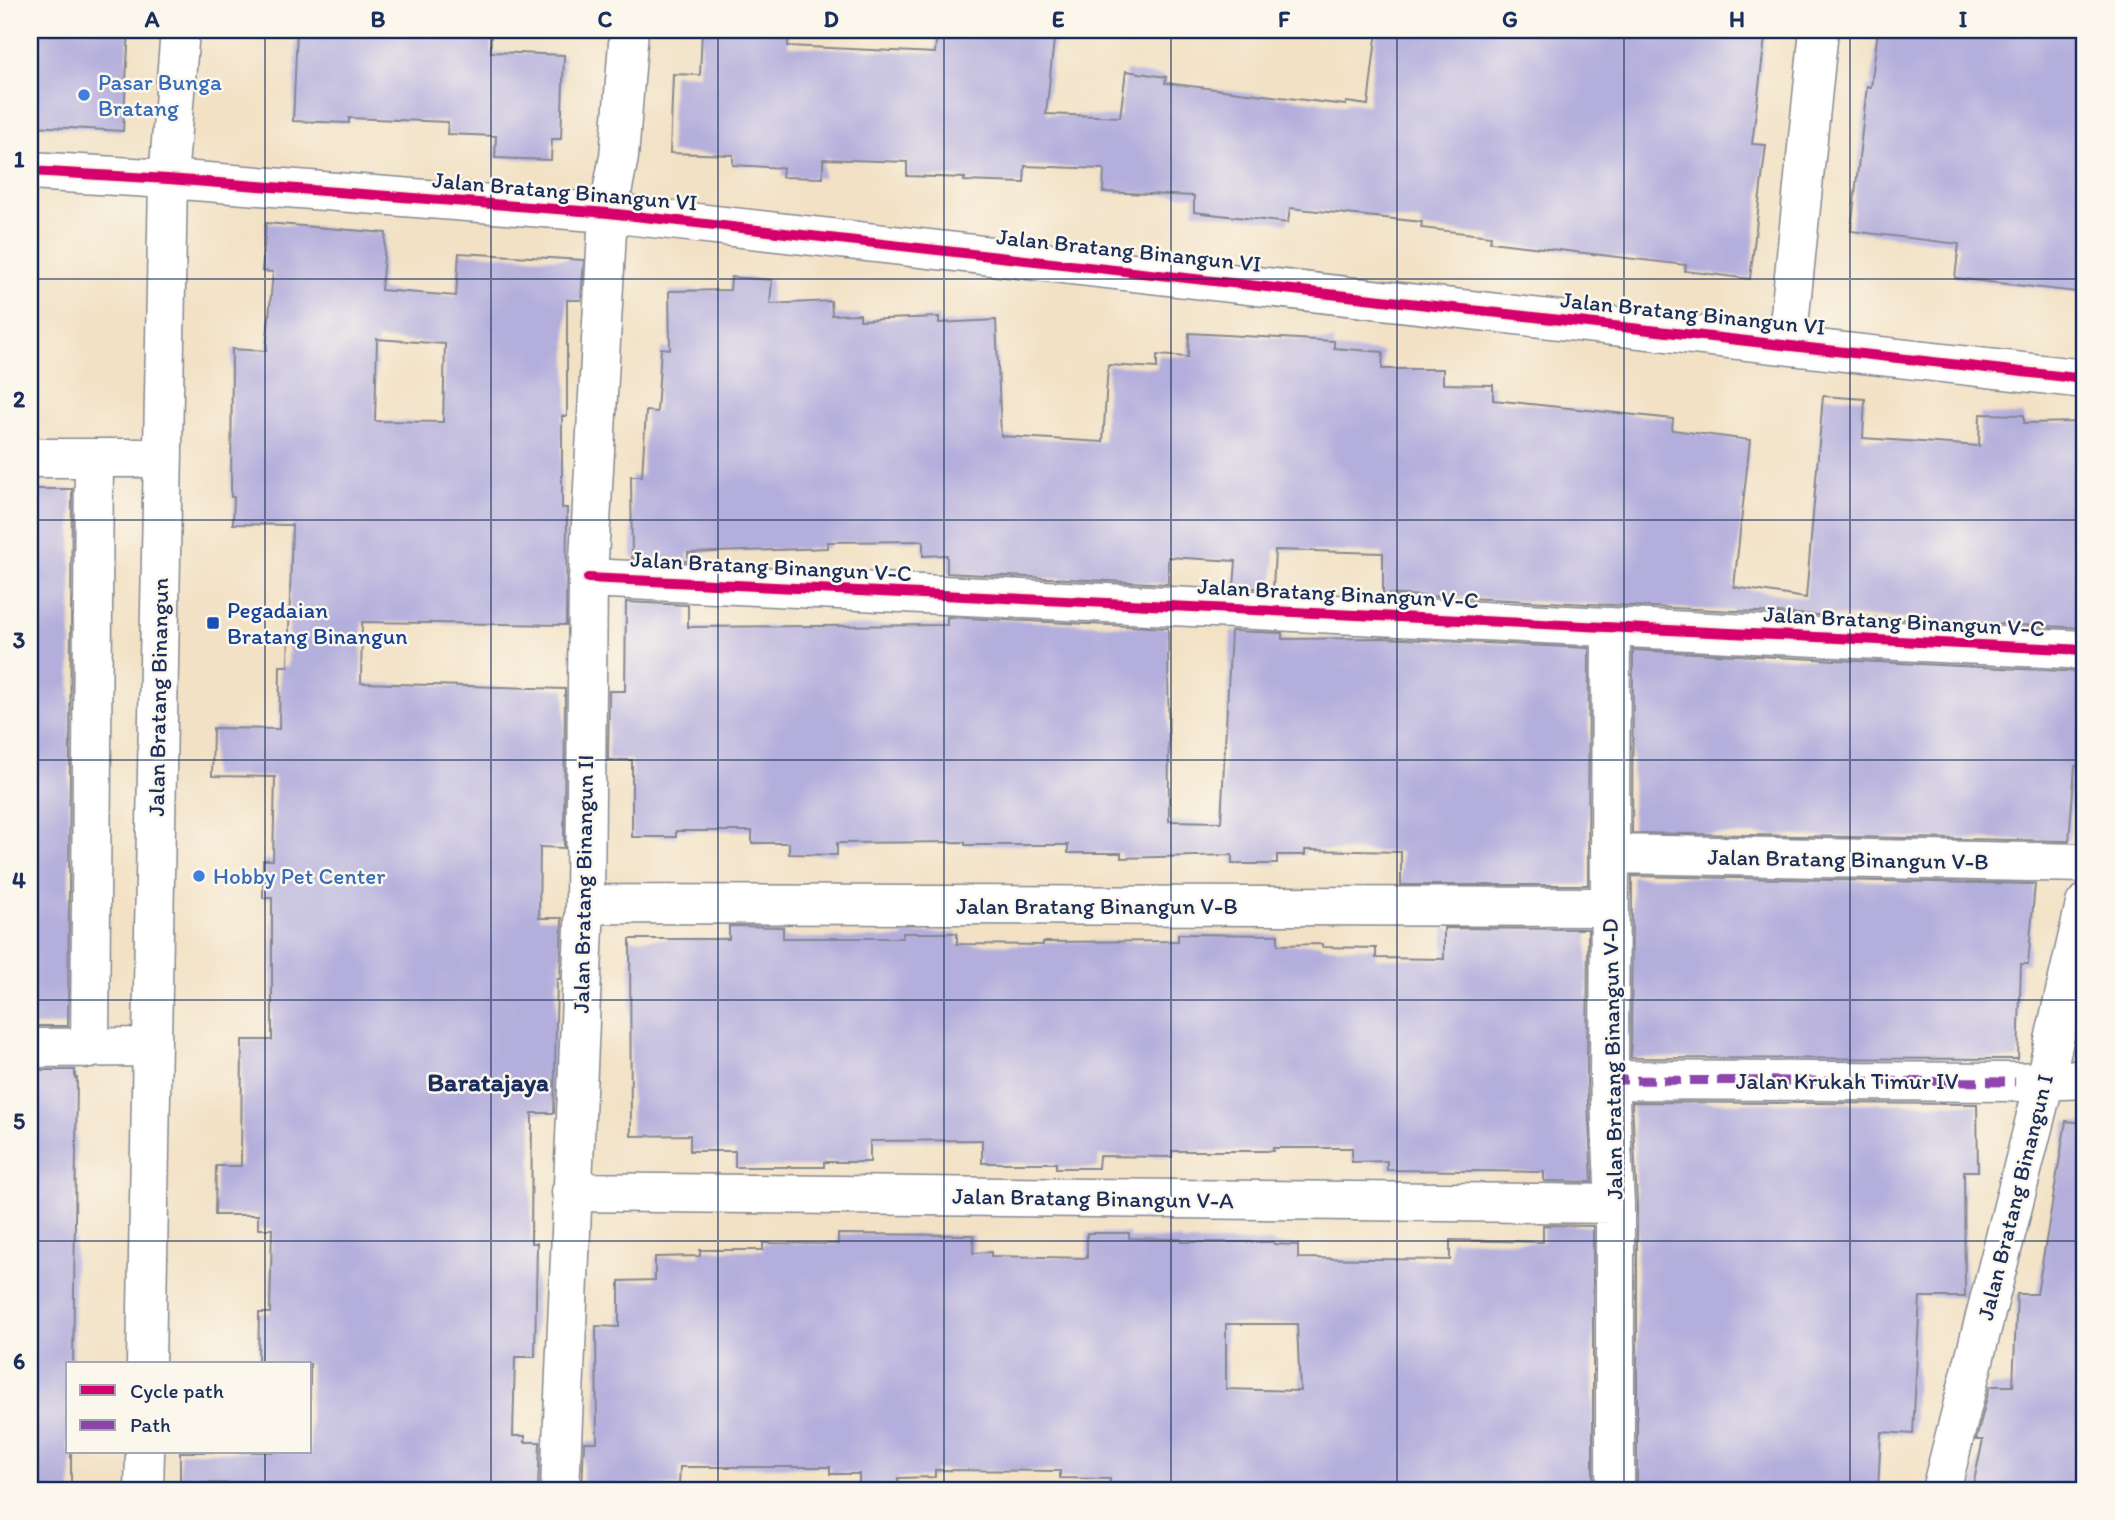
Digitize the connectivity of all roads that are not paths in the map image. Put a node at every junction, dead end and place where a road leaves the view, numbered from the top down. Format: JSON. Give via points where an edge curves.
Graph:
{"nodes":[{"id":1,"x":180,"y":30,"type":"edge"},
{"id":2,"x":629,"y":30,"type":"edge"},
{"id":3,"x":1819,"y":30,"type":"edge"},
{"id":4,"x":30,"y":171,"type":"edge"},
{"id":5,"x":167,"y":179,"type":"junction"},
{"id":6,"x":608,"y":213,"type":"junction"},
{"id":7,"x":1787,"y":344,"type":"junction"},
{"id":8,"x":2085,"y":379,"type":"edge"},
{"id":9,"x":30,"y":458,"type":"edge"},
{"id":10,"x":163,"y":458,"type":"junction"},
{"id":11,"x":94,"y":459,"type":"junction"},
{"id":12,"x":588,"y":578,"type":"junction"},
{"id":13,"x":1611,"y":627,"type":"junction"},
{"id":14,"x":2085,"y":650,"type":"edge"},
{"id":15,"x":1611,"y":854,"type":"junction"},
{"id":16,"x":2085,"y":863,"type":"edge"},
{"id":17,"x":585,"y":904,"type":"junction"},
{"id":18,"x":2085,"y":904,"type":"edge"},
{"id":19,"x":1609,"y":907,"type":"junction"},
{"id":20,"x":152,"y":1047,"type":"junction"},
{"id":21,"x":30,"y":1048,"type":"edge"},
{"id":22,"x":90,"y":1049,"type":"junction"},
{"id":23,"x":2085,"y":1079,"type":"edge"},
{"id":24,"x":1609,"y":1080,"type":"junction"},
{"id":25,"x":2045,"y":1080,"type":"junction"},
{"id":26,"x":571,"y":1192,"type":"junction"},
{"id":27,"x":1615,"y":1204,"type":"junction"},
{"id":28,"x":146,"y":1362,"type":"edge"},
{"id":29,"x":145,"y":1454,"type":"edge"},
{"id":30,"x":144,"y":1490,"type":"edge"},
{"id":31,"x":560,"y":1490,"type":"edge"},
{"id":32,"x":1615,"y":1490,"type":"edge"},
{"id":33,"x":1941,"y":1490,"type":"edge"}],
"edges":[{"from":1,"to":5,"type":"street","name":"Jalan Bratang Binangun"},
{"from":2,"to":6,"type":"street","name":"Jalan Bratang Binangun II","via":[[619,157]]},
{"from":3,"to":7,"type":"street"},
{"from":4,"to":5,"type":"street","name":"Jalan Bratang Binangun VI"},
{"from":5,"to":6,"type":"street","name":"Jalan Bratang Binangun VI"},
{"from":5,"to":10,"type":"street","name":"Jalan Bratang Binangun"},
{"from":6,"to":7,"type":"street","name":"Jalan Bratang Binangun VI"},
{"from":6,"to":12,"type":"street","name":"Jalan Bratang Binangun II"},
{"from":7,"to":8,"type":"street","name":"Jalan Bratang Binangun VI"},
{"from":9,"to":11,"type":"street"},
{"from":10,"to":11,"type":"street"},
{"from":10,"to":20,"type":"street","name":"Jalan Bratang Binangun"},
{"from":11,"to":22,"type":"street"},
{"from":12,"to":13,"type":"street","name":"Jalan Bratang Binangun V-C"},
{"from":12,"to":17,"type":"street","name":"Jalan Bratang Binangun II"},
{"from":13,"to":14,"type":"street","name":"Jalan Bratang Binangun V-C"},
{"from":13,"to":15,"type":"street","name":"Jalan Bratang Binangun V-D"},
{"from":15,"to":16,"type":"street","name":"Jalan Bratang Binangun V-B"},
{"from":15,"to":19,"type":"street","name":"Jalan Bratang Binangun V-D"},
{"from":17,"to":19,"type":"street","name":"Jalan Bratang Binangun V-B"},
{"from":17,"to":26,"type":"street","name":"Jalan Bratang Binangun II"},
{"from":18,"to":25,"type":"street","name":"Jalan Bratang Binangun I"},
{"from":19,"to":24,"type":"street","name":"Jalan Bratang Binangun V-D"},
{"from":20,"to":22,"type":"street"},
{"from":20,"to":28,"type":"street","name":"Jalan Bratang Binangun"},
{"from":21,"to":22,"type":"street"},
{"from":23,"to":25,"type":"street","name":"Jalan Krukah Timur IV"},
{"from":24,"to":25,"type":"street","name":"Jalan Krukah Timur IV"},
{"from":24,"to":27,"type":"street","name":"Jalan Bratang Binangun V-D"},
{"from":25,"to":33,"type":"street","name":"Jalan Bratang Binangun I"},
{"from":26,"to":27,"type":"street","name":"Jalan Bratang Binangun V-A"},
{"from":26,"to":31,"type":"street","name":"Jalan Bratang Binangun II"},
{"from":27,"to":32,"type":"street","name":"Jalan Bratang Binangun V-D"},
{"from":29,"to":30,"type":"street"}]}
